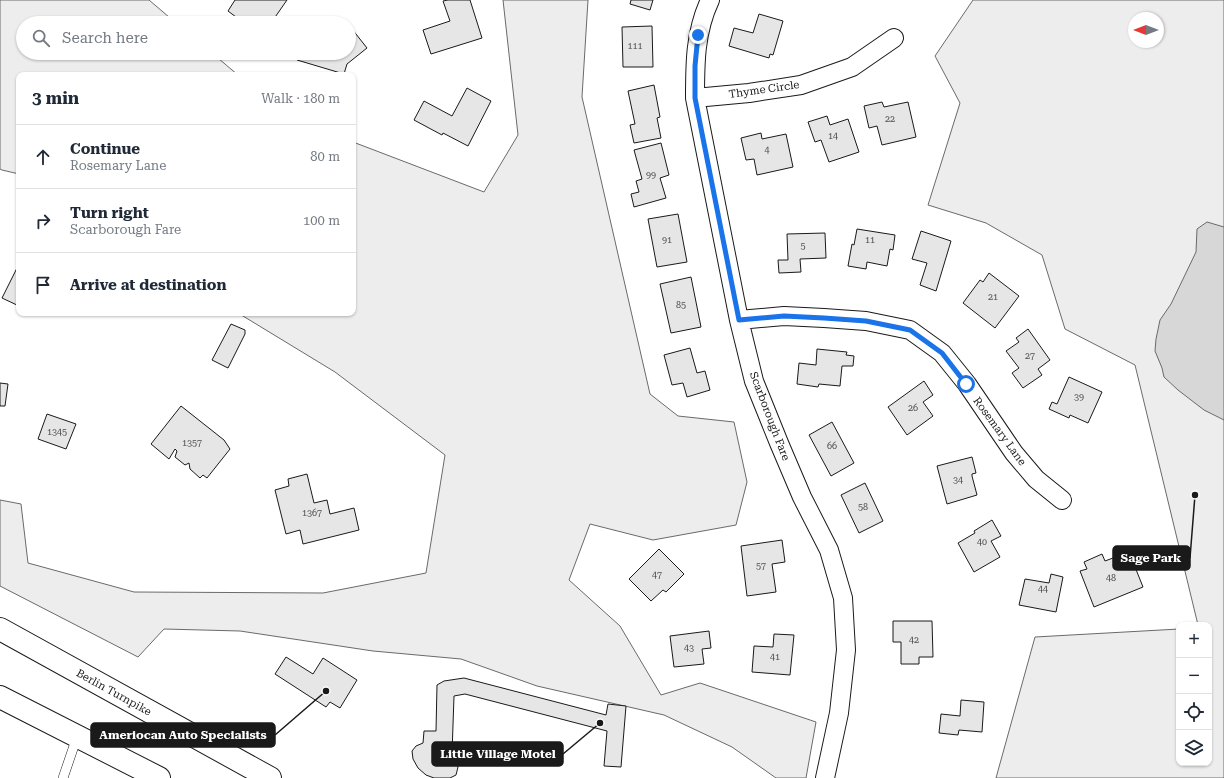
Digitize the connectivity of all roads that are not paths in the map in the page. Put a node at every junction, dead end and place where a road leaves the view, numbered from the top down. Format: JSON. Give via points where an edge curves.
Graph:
{"nodes":[{"id":1,"x":710,"y":0,"type":"edge"},
{"id":2,"x":894,"y":38,"type":"dead end"},
{"id":3,"x":695,"y":98,"type":"junction"},
{"id":4,"x":739,"y":320,"type":"junction"},
{"id":5,"x":1062,"y":500,"type":"dead end"},
{"id":6,"x":0,"y":629,"type":"edge"},
{"id":7,"x":0,"y":698,"type":"edge"},
{"id":8,"x":77,"y":737,"type":"junction"},
{"id":9,"x":154,"y":777,"type":"edge"},
{"id":10,"x":63,"y":778,"type":"edge"},
{"id":11,"x":270,"y":778,"type":"edge"},
{"id":12,"x":825,"y":778,"type":"edge"}],
"edges":[{"from":1,"to":3,"type":"street","name":"Scarborough Fare","via":[[698,35]]},
{"from":2,"to":3,"type":"street","name":"Thyme Circle","via":[[852,67],[801,85]]},
{"from":3,"to":4,"type":"street","name":"Scarborough Fare"},
{"from":4,"to":5,"type":"street","name":"Rosemary Lane","via":[[784,316],[824,318],[866,321],[910,330],[942,353],[1014,453],[1036,479]]},
{"from":4,"to":12,"type":"street","name":"Scarborough Fare","via":[[754,381],[802,497],[829,550],[843,598],[846,650],[839,713]]},
{"from":6,"to":11,"type":"highway","name":"Berlin Turnpike"},
{"from":7,"to":8,"type":"highway"},
{"from":8,"to":9,"type":"highway"},
{"from":8,"to":10,"type":"lane"}]}
